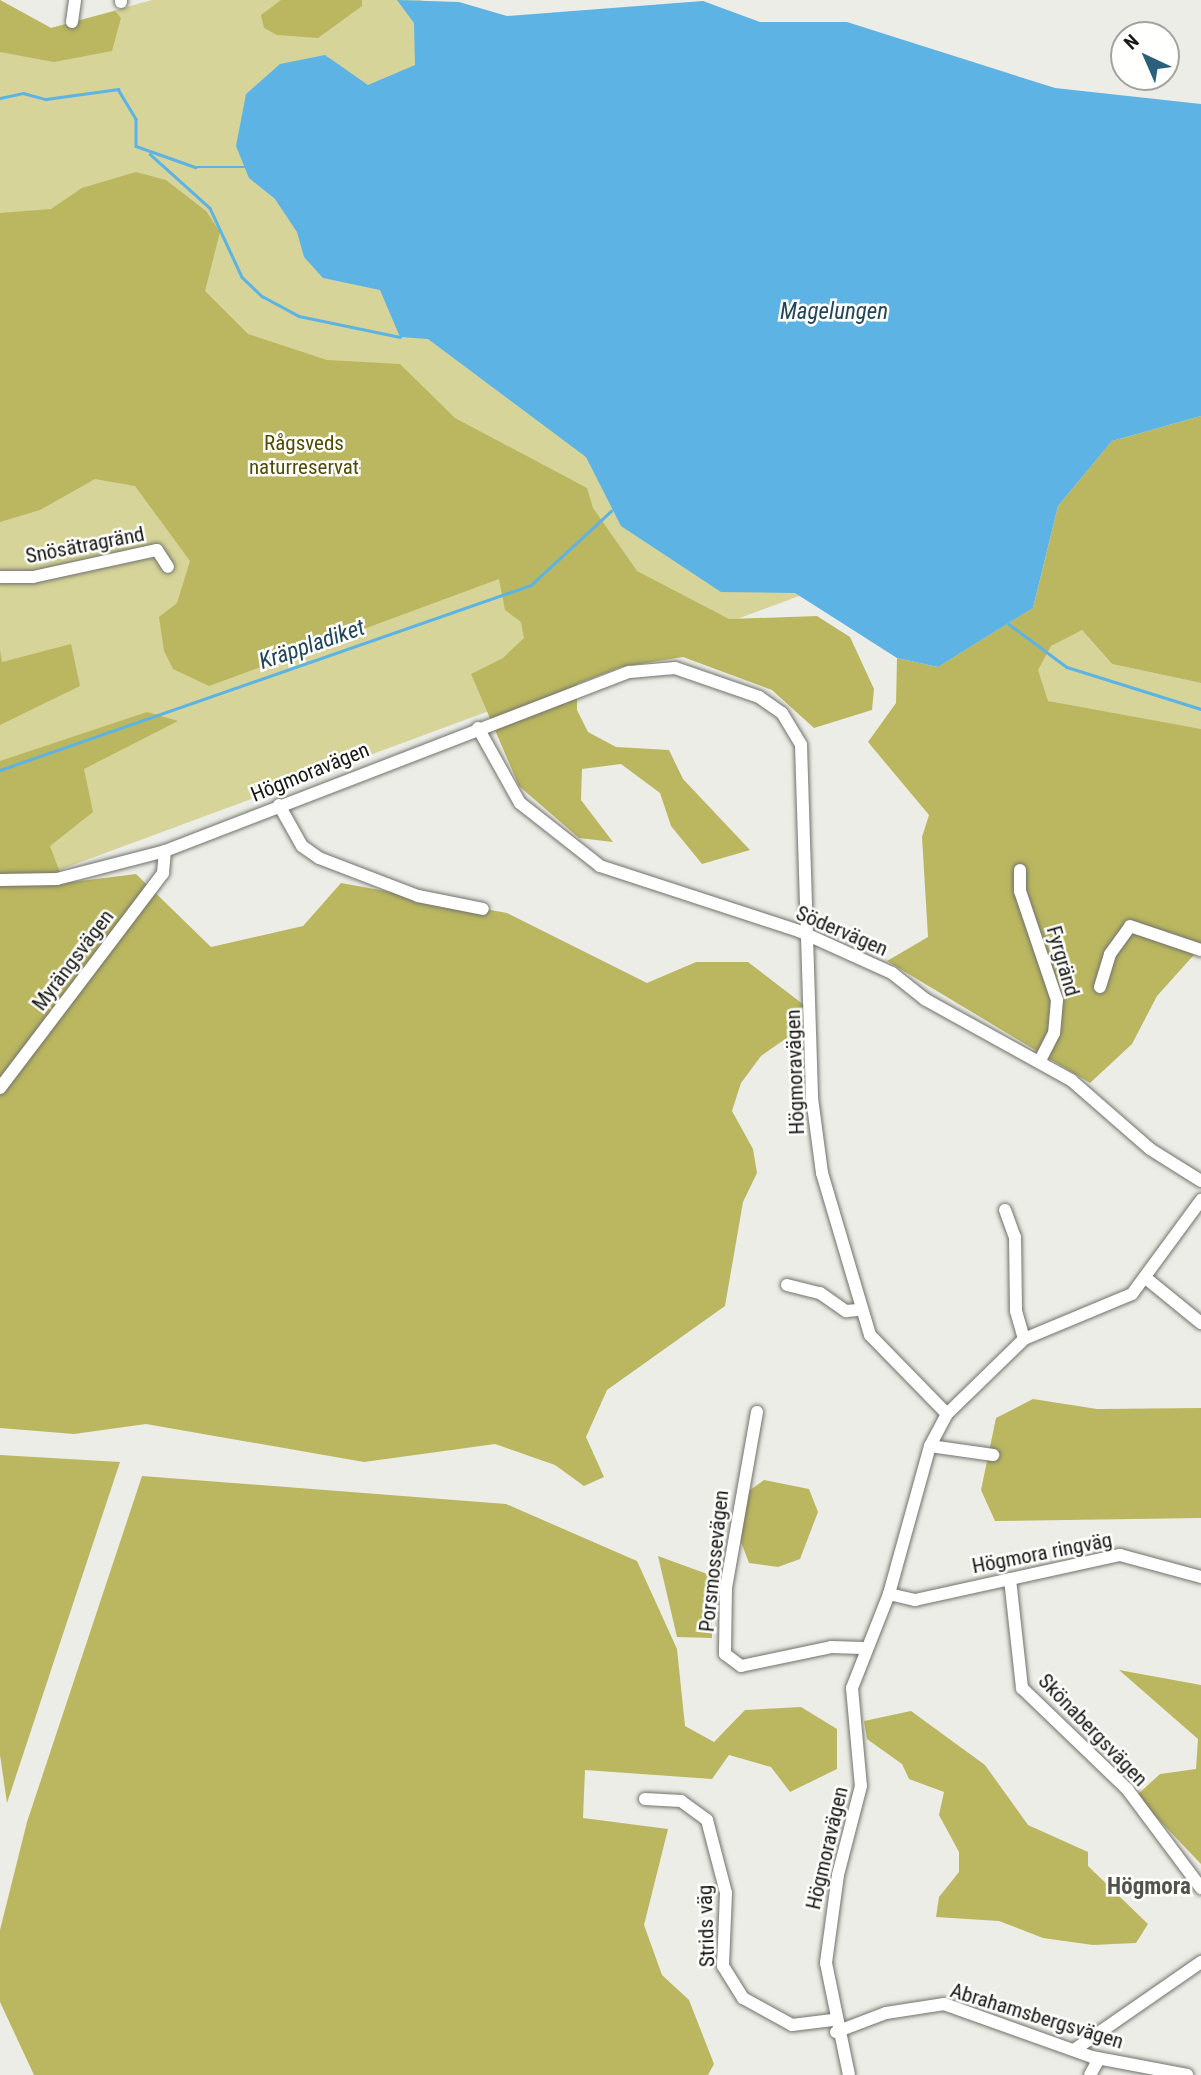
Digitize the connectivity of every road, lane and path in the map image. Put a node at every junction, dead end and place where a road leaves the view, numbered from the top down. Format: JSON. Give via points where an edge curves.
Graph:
{"nodes":[{"id":1,"x":75,"y":0,"type":"edge"},
{"id":2,"x":72,"y":22,"type":"dead end"},
{"id":3,"x":168,"y":567,"type":"dead end"},
{"id":4,"x":0,"y":577,"type":"edge"},
{"id":5,"x":478,"y":727,"type":"junction"},
{"id":6,"x":279,"y":805,"type":"junction"},
{"id":7,"x":165,"y":851,"type":"junction"},
{"id":8,"x":1020,"y":870,"type":"dead end"},
{"id":9,"x":0,"y":880,"type":"edge"},
{"id":10,"x":483,"y":909,"type":"dead end"},
{"id":11,"x":811,"y":937,"type":"junction"},
{"id":12,"x":1201,"y":950,"type":"edge"},
{"id":13,"x":1100,"y":987,"type":"dead end"},
{"id":14,"x":1040,"y":1060,"type":"junction"},
{"id":15,"x":0,"y":1087,"type":"edge"},
{"id":16,"x":1201,"y":1181,"type":"edge"},
{"id":17,"x":1201,"y":1200,"type":"edge"},
{"id":18,"x":1005,"y":1210,"type":"dead end"},
{"id":19,"x":1147,"y":1279,"type":"junction"},
{"id":20,"x":787,"y":1285,"type":"dead end"},
{"id":21,"x":858,"y":1310,"type":"junction"},
{"id":22,"x":1201,"y":1323,"type":"edge"},
{"id":23,"x":1024,"y":1339,"type":"junction"},
{"id":24,"x":757,"y":1412,"type":"dead end"},
{"id":25,"x":947,"y":1415,"type":"junction"},
{"id":26,"x":930,"y":1446,"type":"junction"},
{"id":27,"x":993,"y":1455,"type":"dead end"},
{"id":28,"x":1201,"y":1577,"type":"edge"},
{"id":29,"x":1010,"y":1578,"type":"junction"},
{"id":30,"x":889,"y":1594,"type":"junction"},
{"id":31,"x":863,"y":1648,"type":"junction"},
{"id":32,"x":645,"y":1800,"type":"dead end"},
{"id":33,"x":1201,"y":1888,"type":"edge"},
{"id":34,"x":1201,"y":1962,"type":"edge"},
{"id":35,"x":835,"y":2026,"type":"junction"},
{"id":36,"x":1074,"y":2050,"type":"junction"},
{"id":37,"x":1099,"y":2059,"type":"junction"},
{"id":38,"x":849,"y":2075,"type":"edge"},
{"id":39,"x":1090,"y":2075,"type":"edge"},
{"id":40,"x":1187,"y":2075,"type":"edge"}],
"edges":[{"from":1,"to":2,"type":"street"},
{"from":3,"to":4,"type":"street","name":"Snösätragränd","via":[[157,550],[33,577]]},
{"from":5,"to":6,"type":"street","name":"Högmoravägen"},
{"from":5,"to":11,"type":"street","name":"Södervägen","via":[[520,803],[600,866]]},
{"from":5,"to":11,"type":"street","name":"Högmoravägen","via":[[652,668],[675,668],[774,704],[801,745]]},
{"from":6,"to":7,"type":"street","name":"Högmoravägen"},
{"from":6,"to":10,"type":"street","via":[[302,846],[319,858],[418,896]]},
{"from":7,"to":9,"type":"street","name":"Högmoravägen","via":[[49,880]]},
{"from":7,"to":15,"type":"street","name":"Myrängsvägen","via":[[163,873]]},
{"from":8,"to":14,"type":"street","name":"Fyrgränd","via":[[1020,891],[1057,1000],[1054,1033]]},
{"from":11,"to":14,"type":"street","name":"Södervägen","via":[[891,973],[926,1000]]},
{"from":11,"to":21,"type":"street","name":"Högmoravägen","via":[[815,1135]]},
{"from":12,"to":13,"type":"street","name":"Fyrgränd","via":[[1130,926],[1105,965]]},
{"from":14,"to":16,"type":"street","name":"Södervägen","via":[[1150,1149]]},
{"from":17,"to":19,"type":"street"},
{"from":18,"to":23,"type":"street","via":[[1015,1237],[1016,1311]]},
{"from":19,"to":22,"type":"street"},
{"from":19,"to":23,"type":"street","via":[[1122,1298]]},
{"from":20,"to":21,"type":"street","via":[[820,1293],[846,1311]]},
{"from":21,"to":25,"type":"street","name":"Högmoravägen","via":[[877,1344]]},
{"from":23,"to":25,"type":"street"},
{"from":24,"to":31,"type":"street","name":"Porsmossevägen","via":[[726,1587],[725,1654],[741,1666],[831,1647]]},
{"from":25,"to":26,"type":"street","name":"Högmoravägen"},
{"from":26,"to":27,"type":"street"},
{"from":26,"to":30,"type":"street","name":"Högmoravägen"},
{"from":28,"to":29,"type":"street","name":"Högmora ringväg","via":[[1120,1555]]},
{"from":29,"to":30,"type":"street","name":"Högmora ringväg","via":[[915,1600]]},
{"from":29,"to":33,"type":"street","name":"Skönabergsvägen","via":[[1022,1688],[1127,1789]]},
{"from":30,"to":31,"type":"street","name":"Högmoravägen"},
{"from":31,"to":35,"type":"street","name":"Högmoravägen","via":[[852,1688],[861,1786],[838,1875],[826,1963]]},
{"from":32,"to":35,"type":"street","name":"Strids väg","via":[[681,1801],[707,1821],[726,1893],[723,1966],[743,1998],[792,2025]]},
{"from":34,"to":36,"type":"street"},
{"from":35,"to":36,"type":"street","name":"Abrahamsbergsvägen","via":[[944,2004]]},
{"from":35,"to":38,"type":"street","name":"Högmoravägen"},
{"from":36,"to":37,"type":"street","name":"Abrahamsbergsvägen"},
{"from":37,"to":39,"type":"street"},
{"from":37,"to":40,"type":"street","name":"Abrahamsbergsvägen"}]}
